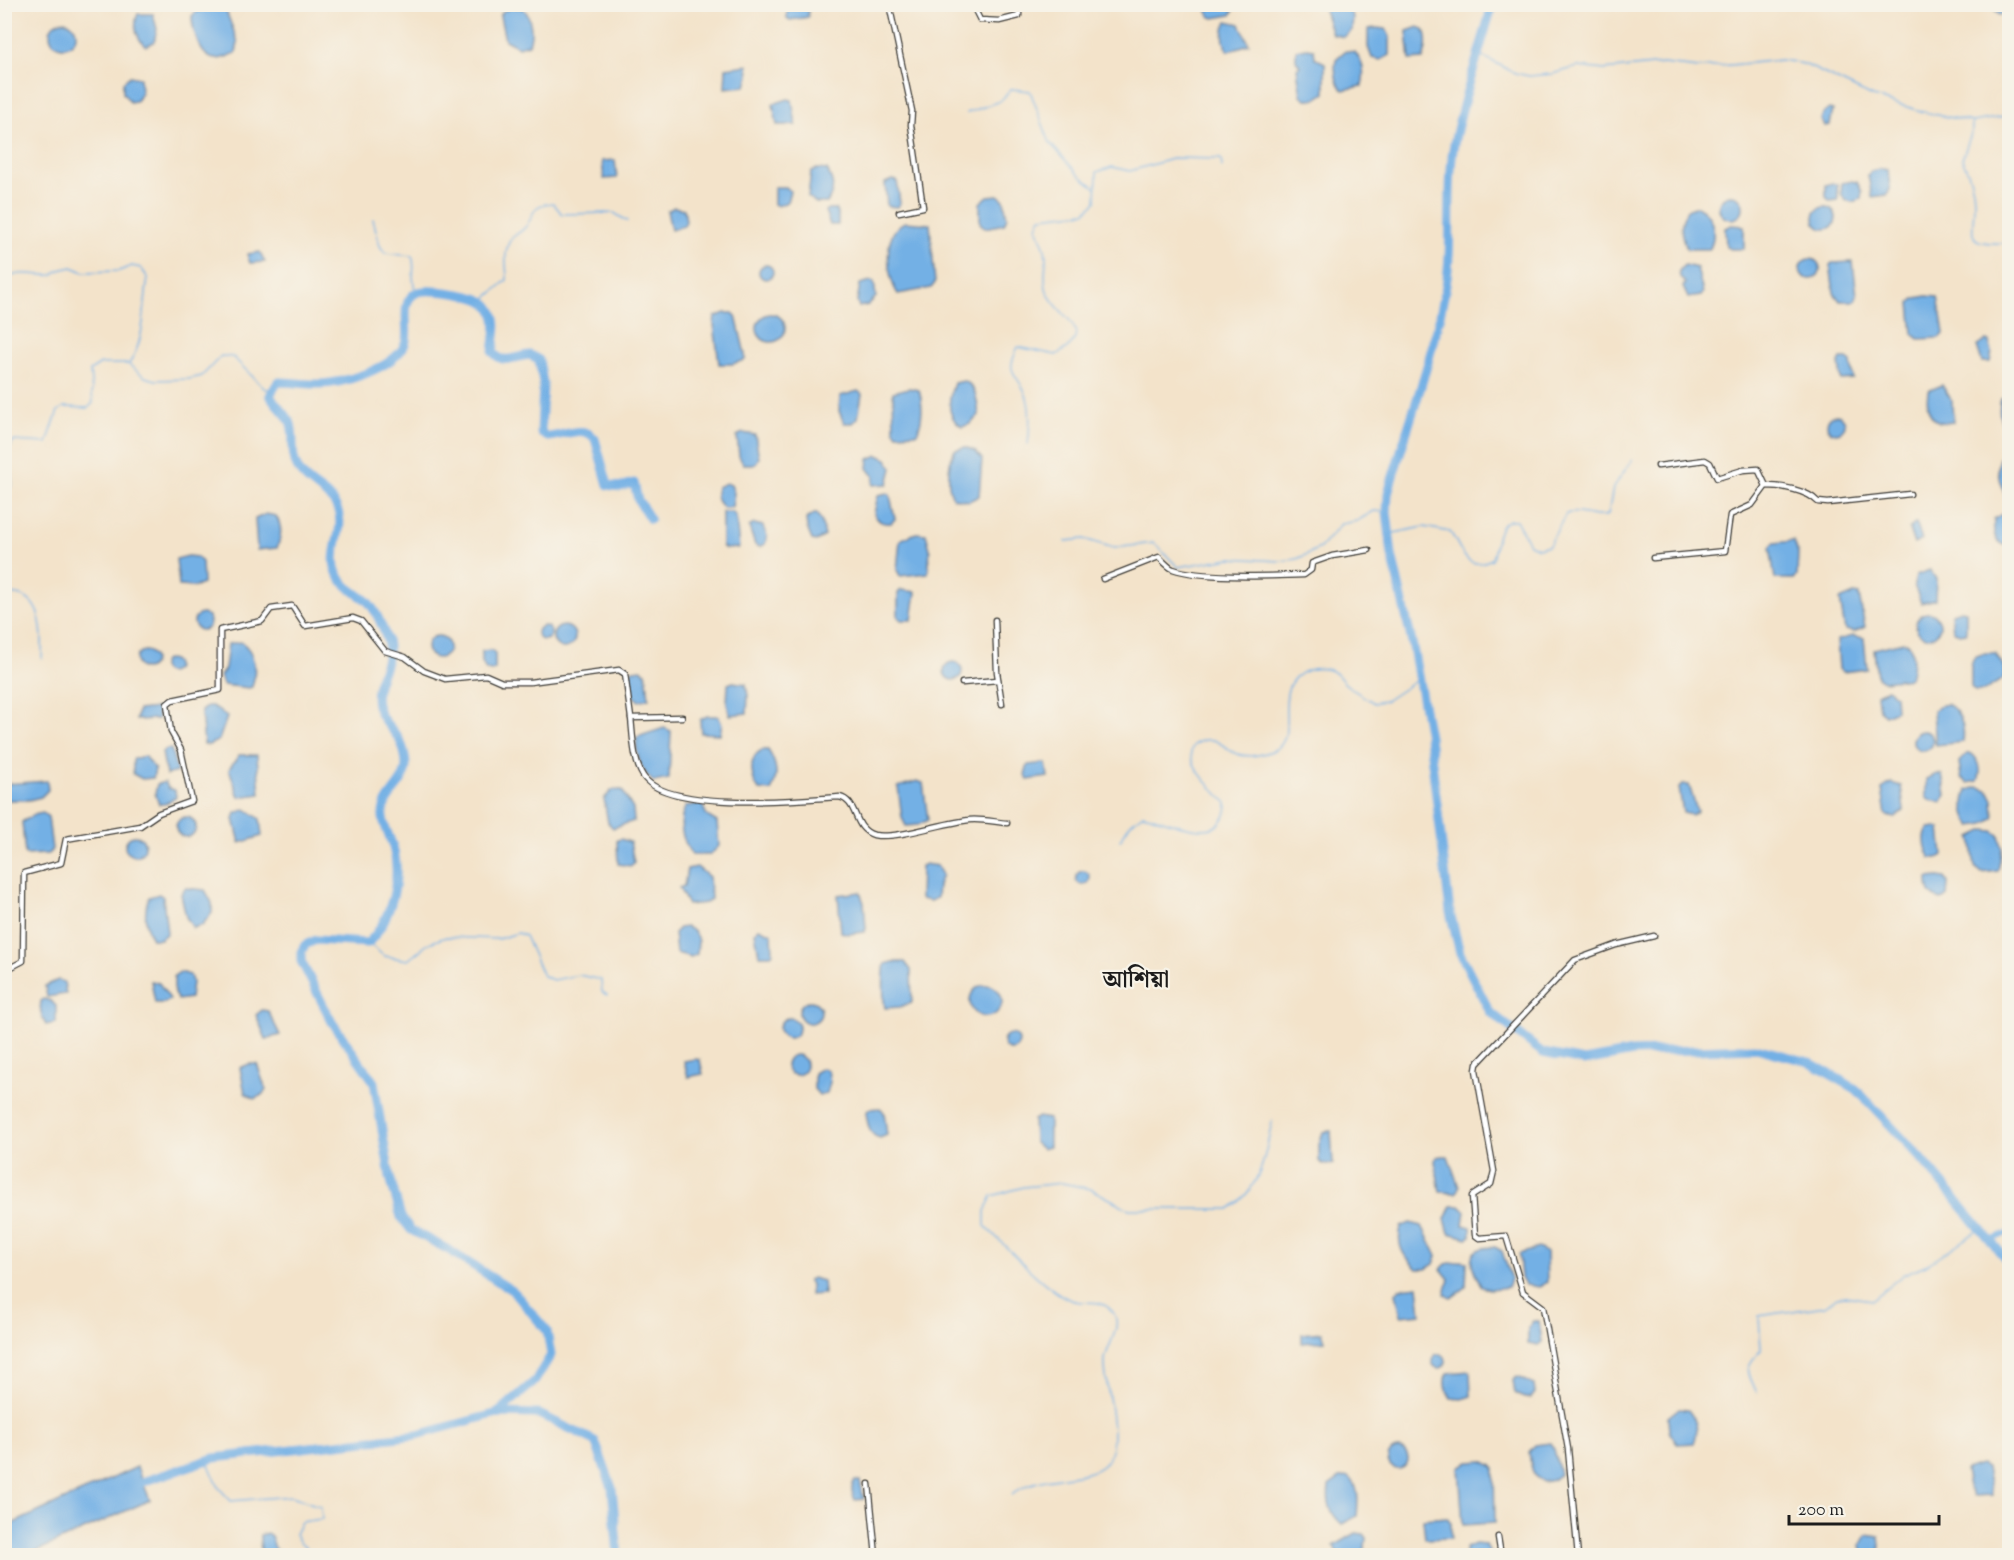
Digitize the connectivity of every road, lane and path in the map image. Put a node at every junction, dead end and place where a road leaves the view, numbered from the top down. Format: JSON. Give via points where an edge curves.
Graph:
{"nodes":[{"id":1,"x":889,"y":4,"type":"edge"},
{"id":2,"x":972,"y":4,"type":"edge"},
{"id":3,"x":1018,"y":4,"type":"edge"},
{"id":4,"x":899,"y":212,"type":"dead end"},
{"id":5,"x":1658,"y":466,"type":"dead end"},
{"id":6,"x":1766,"y":486,"type":"junction"},
{"id":7,"x":1910,"y":494,"type":"dead end"},
{"id":8,"x":1369,"y":549,"type":"dead end"},
{"id":9,"x":1653,"y":558,"type":"dead end"},
{"id":10,"x":1103,"y":579,"type":"dead end"},
{"id":11,"x":995,"y":620,"type":"dead end"},
{"id":12,"x":998,"y":680,"type":"junction"},
{"id":13,"x":962,"y":683,"type":"dead end"},
{"id":14,"x":1002,"y":704,"type":"dead end"},
{"id":15,"x":682,"y":717,"type":"dead end"},
{"id":16,"x":632,"y":718,"type":"junction"},
{"id":17,"x":1006,"y":823,"type":"dead end"},
{"id":18,"x":1654,"y":936,"type":"dead end"},
{"id":19,"x":4,"y":971,"type":"edge"},
{"id":20,"x":869,"y":1484,"type":"dead end"},
{"id":21,"x":1498,"y":1537,"type":"dead end"},
{"id":22,"x":876,"y":1556,"type":"edge"},
{"id":23,"x":1501,"y":1556,"type":"edge"},
{"id":24,"x":1578,"y":1556,"type":"edge"}],
"edges":[{"from":1,"to":4,"type":"street","via":[[912,111],[922,207]]},
{"from":2,"to":3,"type":"street","via":[[980,20],[999,21],[1019,16]]},
{"from":5,"to":6,"type":"street","via":[[1705,460],[1717,478],[1758,469]]},
{"from":6,"to":7,"type":"street","via":[[1788,486],[1828,503]]},
{"from":6,"to":9,"type":"street","via":[[1752,505],[1730,515],[1725,551]]},
{"from":8,"to":10,"type":"street","via":[[1312,563],[1311,570],[1304,575],[1196,573],[1170,569],[1159,557]]},
{"from":11,"to":12,"type":"street"},
{"from":12,"to":13,"type":"street"},
{"from":12,"to":14,"type":"street"},
{"from":15,"to":16,"type":"street"},
{"from":16,"to":17,"type":"street","via":[[638,765],[644,778],[684,798],[733,802],[839,797],[850,803],[860,827],[874,835],[972,820]]},
{"from":16,"to":19,"type":"street","via":[[628,683],[619,670],[530,682],[502,682],[486,675],[445,679],[424,671],[405,657],[385,651],[361,621],[354,618],[305,626],[290,605],[269,610],[262,621],[220,630],[220,690],[172,700],[166,709],[171,732],[181,750],[192,801],[159,813],[140,826],[66,839],[61,863],[24,873],[23,961]]},
{"from":18,"to":24,"type":"street","via":[[1575,960],[1477,1064],[1476,1070],[1494,1171],[1491,1184],[1472,1196],[1470,1202],[1475,1235],[1506,1236],[1523,1292],[1544,1307],[1568,1449]]},
{"from":20,"to":22,"type":"street"},
{"from":21,"to":23,"type":"street"}]}
